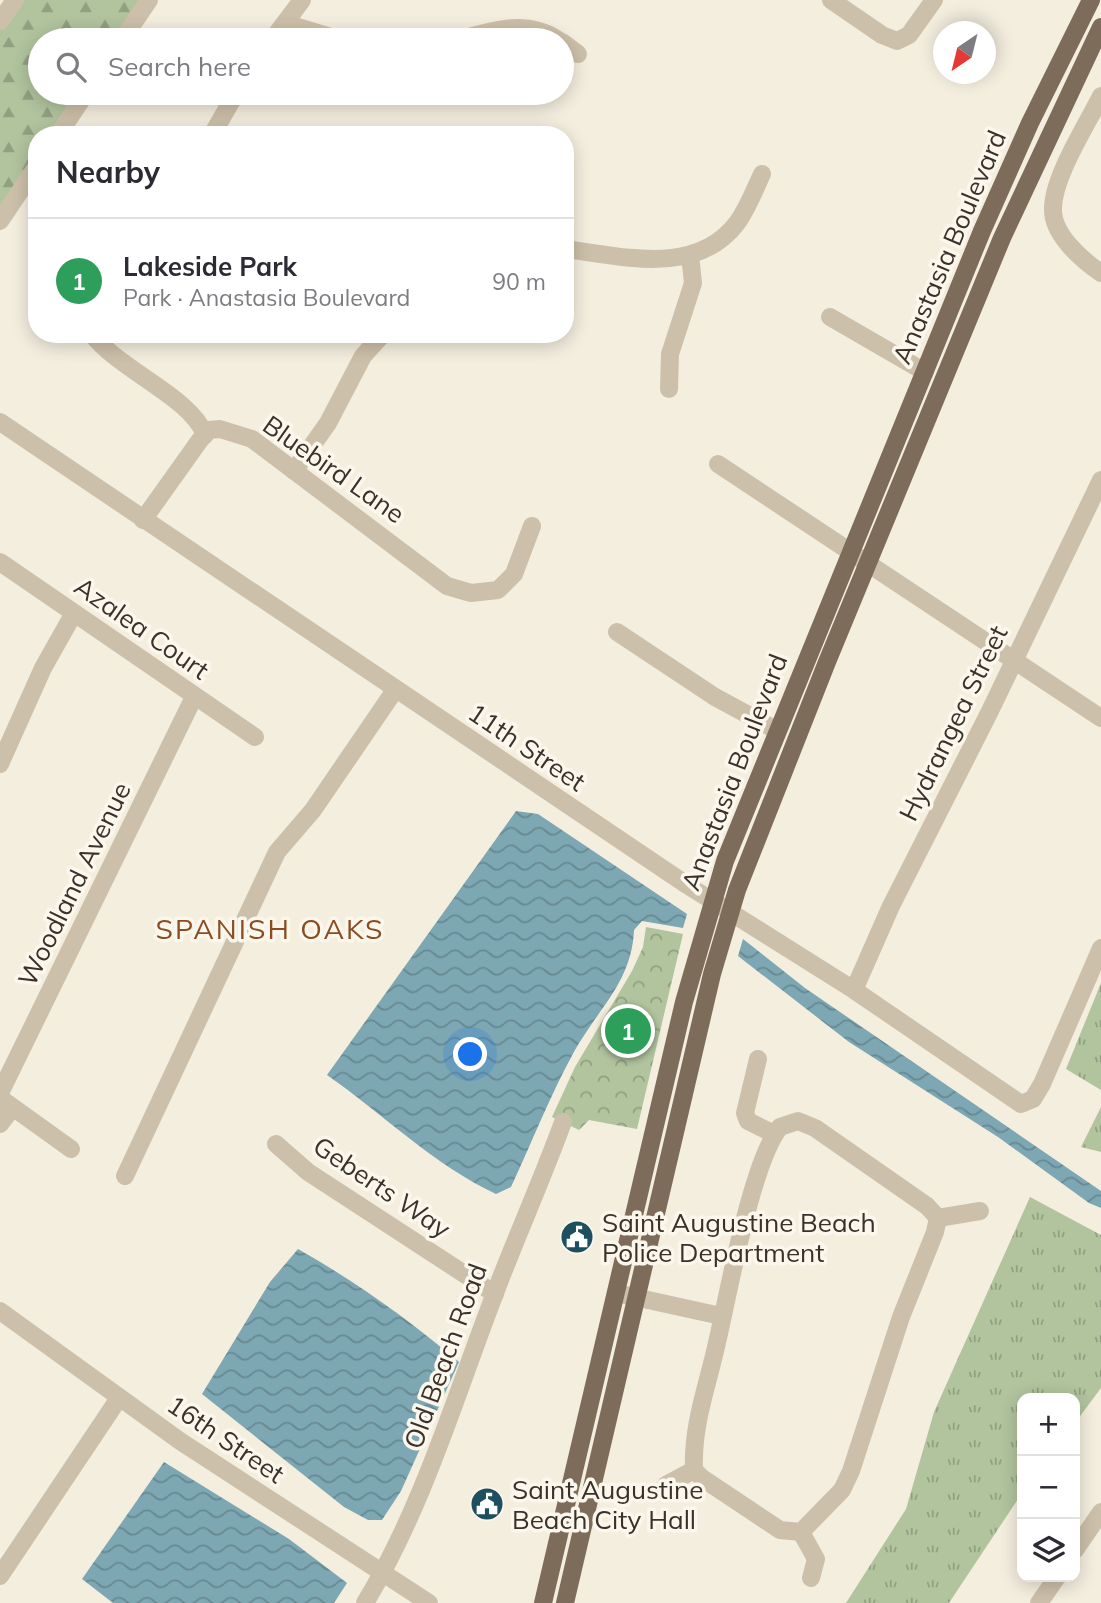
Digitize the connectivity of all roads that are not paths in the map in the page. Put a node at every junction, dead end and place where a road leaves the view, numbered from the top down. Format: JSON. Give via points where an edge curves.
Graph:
{"nodes":[{"id":1,"x":15,"y":0,"type":"edge"},
{"id":2,"x":149,"y":0,"type":"edge"},
{"id":3,"x":302,"y":0,"type":"edge"},
{"id":4,"x":831,"y":0,"type":"edge"},
{"id":5,"x":934,"y":0,"type":"edge"},
{"id":6,"x":1091,"y":0,"type":"edge"},
{"id":7,"x":0,"y":22,"type":"edge"},
{"id":8,"x":285,"y":23,"type":"junction"},
{"id":9,"x":1101,"y":27,"type":"edge"},
{"id":10,"x":130,"y":28,"type":"edge"},
{"id":11,"x":281,"y":28,"type":"edge"},
{"id":12,"x":301,"y":28,"type":"edge"},
{"id":13,"x":514,"y":28,"type":"edge"},
{"id":14,"x":532,"y":28,"type":"edge"},
{"id":15,"x":574,"y":51,"type":"edge"},
{"id":16,"x":578,"y":54,"type":"dead end"},
{"id":17,"x":1101,"y":96,"type":"edge"},
{"id":18,"x":78,"y":105,"type":"edge"},
{"id":19,"x":229,"y":105,"type":"edge"},
{"id":20,"x":64,"y":126,"type":"edge"},
{"id":21,"x":217,"y":126,"type":"edge"},
{"id":22,"x":762,"y":174,"type":"dead end"},
{"id":23,"x":28,"y":179,"type":"edge"},
{"id":24,"x":0,"y":221,"type":"edge"},
{"id":25,"x":574,"y":250,"type":"edge"},
{"id":26,"x":690,"y":256,"type":"junction"},
{"id":27,"x":1101,"y":273,"type":"edge"},
{"id":28,"x":830,"y":317,"type":"dead end"},
{"id":29,"x":101,"y":343,"type":"edge"},
{"id":30,"x":375,"y":343,"type":"edge"},
{"id":31,"x":925,"y":372,"type":"junction"},
{"id":32,"x":669,"y":389,"type":"dead end"},
{"id":33,"x":0,"y":422,"type":"edge"},
{"id":34,"x":205,"y":435,"type":"junction"},
{"id":35,"x":718,"y":464,"type":"dead end"},
{"id":36,"x":294,"y":471,"type":"junction"},
{"id":37,"x":1101,"y":480,"type":"edge"},
{"id":38,"x":143,"y":520,"type":"junction"},
{"id":39,"x":532,"y":526,"type":"dead end"},
{"id":40,"x":850,"y":551,"type":"junction"},
{"id":41,"x":0,"y":562,"type":"edge"},
{"id":42,"x":868,"y":563,"type":"junction"},
{"id":43,"x":75,"y":613,"type":"junction"},
{"id":44,"x":617,"y":632,"type":"dead end"},
{"id":45,"x":1013,"y":659,"type":"junction"},
{"id":46,"x":395,"y":690,"type":"junction"},
{"id":47,"x":194,"y":697,"type":"junction"},
{"id":48,"x":1101,"y":718,"type":"edge"},
{"id":49,"x":776,"y":730,"type":"junction"},
{"id":50,"x":255,"y":737,"type":"dead end"},
{"id":51,"x":2,"y":753,"type":"edge"},
{"id":52,"x":712,"y":901,"type":"junction"},
{"id":53,"x":730,"y":911,"type":"junction"},
{"id":54,"x":1101,"y":948,"type":"edge"},
{"id":55,"x":854,"y":989,"type":"junction"},
{"id":56,"x":758,"y":1059,"type":"dead end"},
{"id":57,"x":4,"y":1100,"type":"edge"},
{"id":58,"x":562,"y":1122,"type":"dead end"},
{"id":59,"x":0,"y":1124,"type":"edge"},
{"id":60,"x":774,"y":1134,"type":"junction"},
{"id":61,"x":276,"y":1143,"type":"dead end"},
{"id":62,"x":71,"y":1149,"type":"dead end"},
{"id":63,"x":125,"y":1176,"type":"dead end"},
{"id":64,"x":980,"y":1211,"type":"dead end"},
{"id":65,"x":938,"y":1218,"type":"junction"},
{"id":66,"x":617,"y":1293,"type":"junction"},
{"id":67,"x":495,"y":1294,"type":"junction"},
{"id":68,"x":636,"y":1298,"type":"junction"},
{"id":69,"x":0,"y":1311,"type":"edge"},
{"id":70,"x":721,"y":1316,"type":"junction"},
{"id":71,"x":119,"y":1398,"type":"junction"},
{"id":72,"x":694,"y":1470,"type":"junction"},
{"id":73,"x":666,"y":1485,"type":"dead end"},
{"id":74,"x":1101,"y":1512,"type":"edge"},
{"id":75,"x":801,"y":1532,"type":"junction"},
{"id":76,"x":1080,"y":1543,"type":"edge"},
{"id":77,"x":383,"y":1573,"type":"junction"},
{"id":78,"x":0,"y":1576,"type":"edge"},
{"id":79,"x":811,"y":1578,"type":"dead end"},
{"id":80,"x":1054,"y":1582,"type":"edge"},
{"id":81,"x":365,"y":1603,"type":"edge"},
{"id":82,"x":429,"y":1603,"type":"edge"},
{"id":83,"x":543,"y":1603,"type":"edge"},
{"id":84,"x":565,"y":1603,"type":"edge"},
{"id":85,"x":1039,"y":1603,"type":"edge"}],
"edges":[{"from":1,"to":7,"type":"street"},
{"from":2,"to":10,"type":"street"},
{"from":3,"to":8,"type":"street"},
{"from":4,"to":5,"type":"street","via":[[897,41],[909,35]]},
{"from":6,"to":31,"type":"main road","name":"Anastasia Boulevard","via":[[1030,123]]},
{"from":8,"to":11,"type":"street"},
{"from":8,"to":12,"type":"street"},
{"from":9,"to":42,"type":"main road","name":"Anastasia Boulevard","via":[[1002,238]]},
{"from":13,"to":14,"type":"street"},
{"from":15,"to":16,"type":"street"},
{"from":17,"to":27,"type":"street","via":[[1055,191],[1052,213],[1062,234],[1085,262]]},
{"from":18,"to":20,"type":"street"},
{"from":19,"to":21,"type":"street"},
{"from":22,"to":26,"type":"street","via":[[737,223],[716,243]]},
{"from":23,"to":24,"type":"street"},
{"from":25,"to":26,"type":"street","via":[[637,261]]},
{"from":26,"to":32,"type":"street","via":[[694,283],[670,354]]},
{"from":28,"to":31,"type":"street"},
{"from":29,"to":34,"type":"street","via":[[187,410]]},
{"from":30,"to":36,"type":"street","via":[[358,362],[328,423]]},
{"from":31,"to":40,"type":"main road","name":"Anastasia Boulevard"},
{"from":33,"to":38,"type":"street","name":"11th Street"},
{"from":34,"to":36,"type":"street","name":"Bluebird Lane","via":[[220,429],[251,439]]},
{"from":34,"to":38,"type":"street"},
{"from":35,"to":40,"type":"street"},
{"from":36,"to":39,"type":"street","name":"Bluebird Lane","via":[[457,592],[498,590],[514,574]]},
{"from":37,"to":45,"type":"street","name":"Hydrangea Street"},
{"from":38,"to":46,"type":"street","name":"11th Street"},
{"from":40,"to":42,"type":"street"},
{"from":40,"to":49,"type":"main road","name":"Anastasia Boulevard"},
{"from":41,"to":43,"type":"street","name":"Azalea Court"},
{"from":42,"to":45,"type":"street"},
{"from":42,"to":53,"type":"main road","name":"Anastasia Boulevard"},
{"from":43,"to":47,"type":"street","name":"Azalea Court"},
{"from":43,"to":51,"type":"street"},
{"from":44,"to":49,"type":"street","via":[[715,697]]},
{"from":45,"to":48,"type":"street"},
{"from":45,"to":55,"type":"street","name":"Hydrangea Street"},
{"from":46,"to":52,"type":"street","name":"11th Street"},
{"from":46,"to":63,"type":"street","via":[[313,810],[277,852]]},
{"from":47,"to":50,"type":"street","name":"Azalea Court"},
{"from":47,"to":57,"type":"street","name":"Woodland Avenue"},
{"from":49,"to":52,"type":"main road","name":"Anastasia Boulevard"},
{"from":52,"to":53,"type":"street","name":"11th Street"},
{"from":52,"to":66,"type":"main road","name":"Anastasia Boulevard"},
{"from":53,"to":55,"type":"street","name":"11th Street"},
{"from":53,"to":68,"type":"main road","name":"Anastasia Boulevard"},
{"from":54,"to":55,"type":"street","name":"11th Street","via":[[1042,1084],[1021,1104]]},
{"from":56,"to":60,"type":"street","via":[[745,1113],[748,1121]]},
{"from":57,"to":59,"type":"street","name":"Woodland Avenue"},
{"from":57,"to":62,"type":"street"},
{"from":58,"to":67,"type":"street","name":"Old Beach Road"},
{"from":60,"to":65,"type":"street","via":[[798,1121],[815,1128]]},
{"from":60,"to":70,"type":"street"},
{"from":61,"to":67,"type":"street","name":"Geberts Way","via":[[308,1172]]},
{"from":64,"to":65,"type":"street"},
{"from":65,"to":75,"type":"street","via":[[851,1471],[842,1490]]},
{"from":66,"to":68,"type":"street"},
{"from":66,"to":83,"type":"main road","name":"Anastasia Boulevard"},
{"from":67,"to":77,"type":"street","name":"Old Beach Road","via":[[423,1492]]},
{"from":68,"to":70,"type":"street"},
{"from":68,"to":84,"type":"main road","name":"Anastasia Boulevard"},
{"from":69,"to":71,"type":"street","name":"16th Street"},
{"from":70,"to":72,"type":"street","via":[[699,1410]]},
{"from":71,"to":77,"type":"street","name":"16th Street"},
{"from":71,"to":78,"type":"street"},
{"from":72,"to":73,"type":"street"},
{"from":72,"to":75,"type":"street","via":[[780,1530]]},
{"from":74,"to":76,"type":"street"},
{"from":75,"to":79,"type":"street","via":[[816,1559]]},
{"from":77,"to":81,"type":"street","name":"Old Beach Road"},
{"from":77,"to":82,"type":"street","name":"16th Street"},
{"from":80,"to":85,"type":"street"}]}
